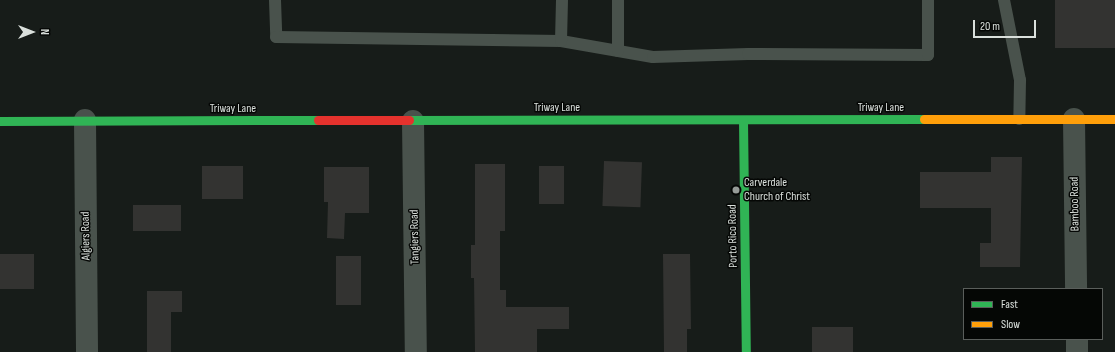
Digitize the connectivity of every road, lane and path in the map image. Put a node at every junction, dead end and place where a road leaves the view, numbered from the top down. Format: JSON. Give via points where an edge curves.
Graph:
{"nodes":[{"id":1,"x":275,"y":0,"type":"edge"},
{"id":2,"x":562,"y":0,"type":"edge"},
{"id":3,"x":618,"y":0,"type":"edge"},
{"id":4,"x":928,"y":0,"type":"edge"},
{"id":5,"x":1004,"y":0,"type":"edge"},
{"id":6,"x":561,"y":41,"type":"junction"},
{"id":7,"x":618,"y":51,"type":"junction"},
{"id":8,"x":1019,"y":119,"type":"junction"},
{"id":9,"x":1074,"y":119,"type":"junction"},
{"id":10,"x":1115,"y":119,"type":"edge"},
{"id":11,"x":85,"y":120,"type":"junction"},
{"id":12,"x":743,"y":120,"type":"junction"},
{"id":13,"x":0,"y":121,"type":"edge"},
{"id":14,"x":413,"y":121,"type":"junction"},
{"id":15,"x":1076,"y":288,"type":"edge"},
{"id":16,"x":1076,"y":340,"type":"edge"},
{"id":17,"x":87,"y":352,"type":"edge"},
{"id":18,"x":416,"y":352,"type":"edge"},
{"id":19,"x":746,"y":352,"type":"edge"},
{"id":20,"x":1077,"y":352,"type":"edge"}],
"edges":[{"from":1,"to":6,"type":"lane","via":[[276,37]]},
{"from":2,"to":6,"type":"lane"},
{"from":3,"to":7,"type":"lane"},
{"from":4,"to":7,"type":"lane","via":[[928,55],[748,54],[653,58]]},
{"from":5,"to":8,"type":"lane","via":[[1020,80]]},
{"from":6,"to":7,"type":"lane"},
{"from":8,"to":9,"type":"street","name":"Triway Lane"},
{"from":8,"to":12,"type":"street","name":"Triway Lane"},
{"from":9,"to":10,"type":"street","name":"Triway Lane"},
{"from":9,"to":15,"type":"street","name":"Bamboo Road"},
{"from":11,"to":13,"type":"street","name":"Triway Lane"},
{"from":11,"to":14,"type":"street","name":"Triway Lane"},
{"from":11,"to":17,"type":"street","name":"Algiers Road"},
{"from":12,"to":14,"type":"street","name":"Triway Lane"},
{"from":12,"to":19,"type":"street","name":"Porto Rico Road"},
{"from":14,"to":18,"type":"street","name":"Tangiers Road"},
{"from":16,"to":20,"type":"street"}]}
